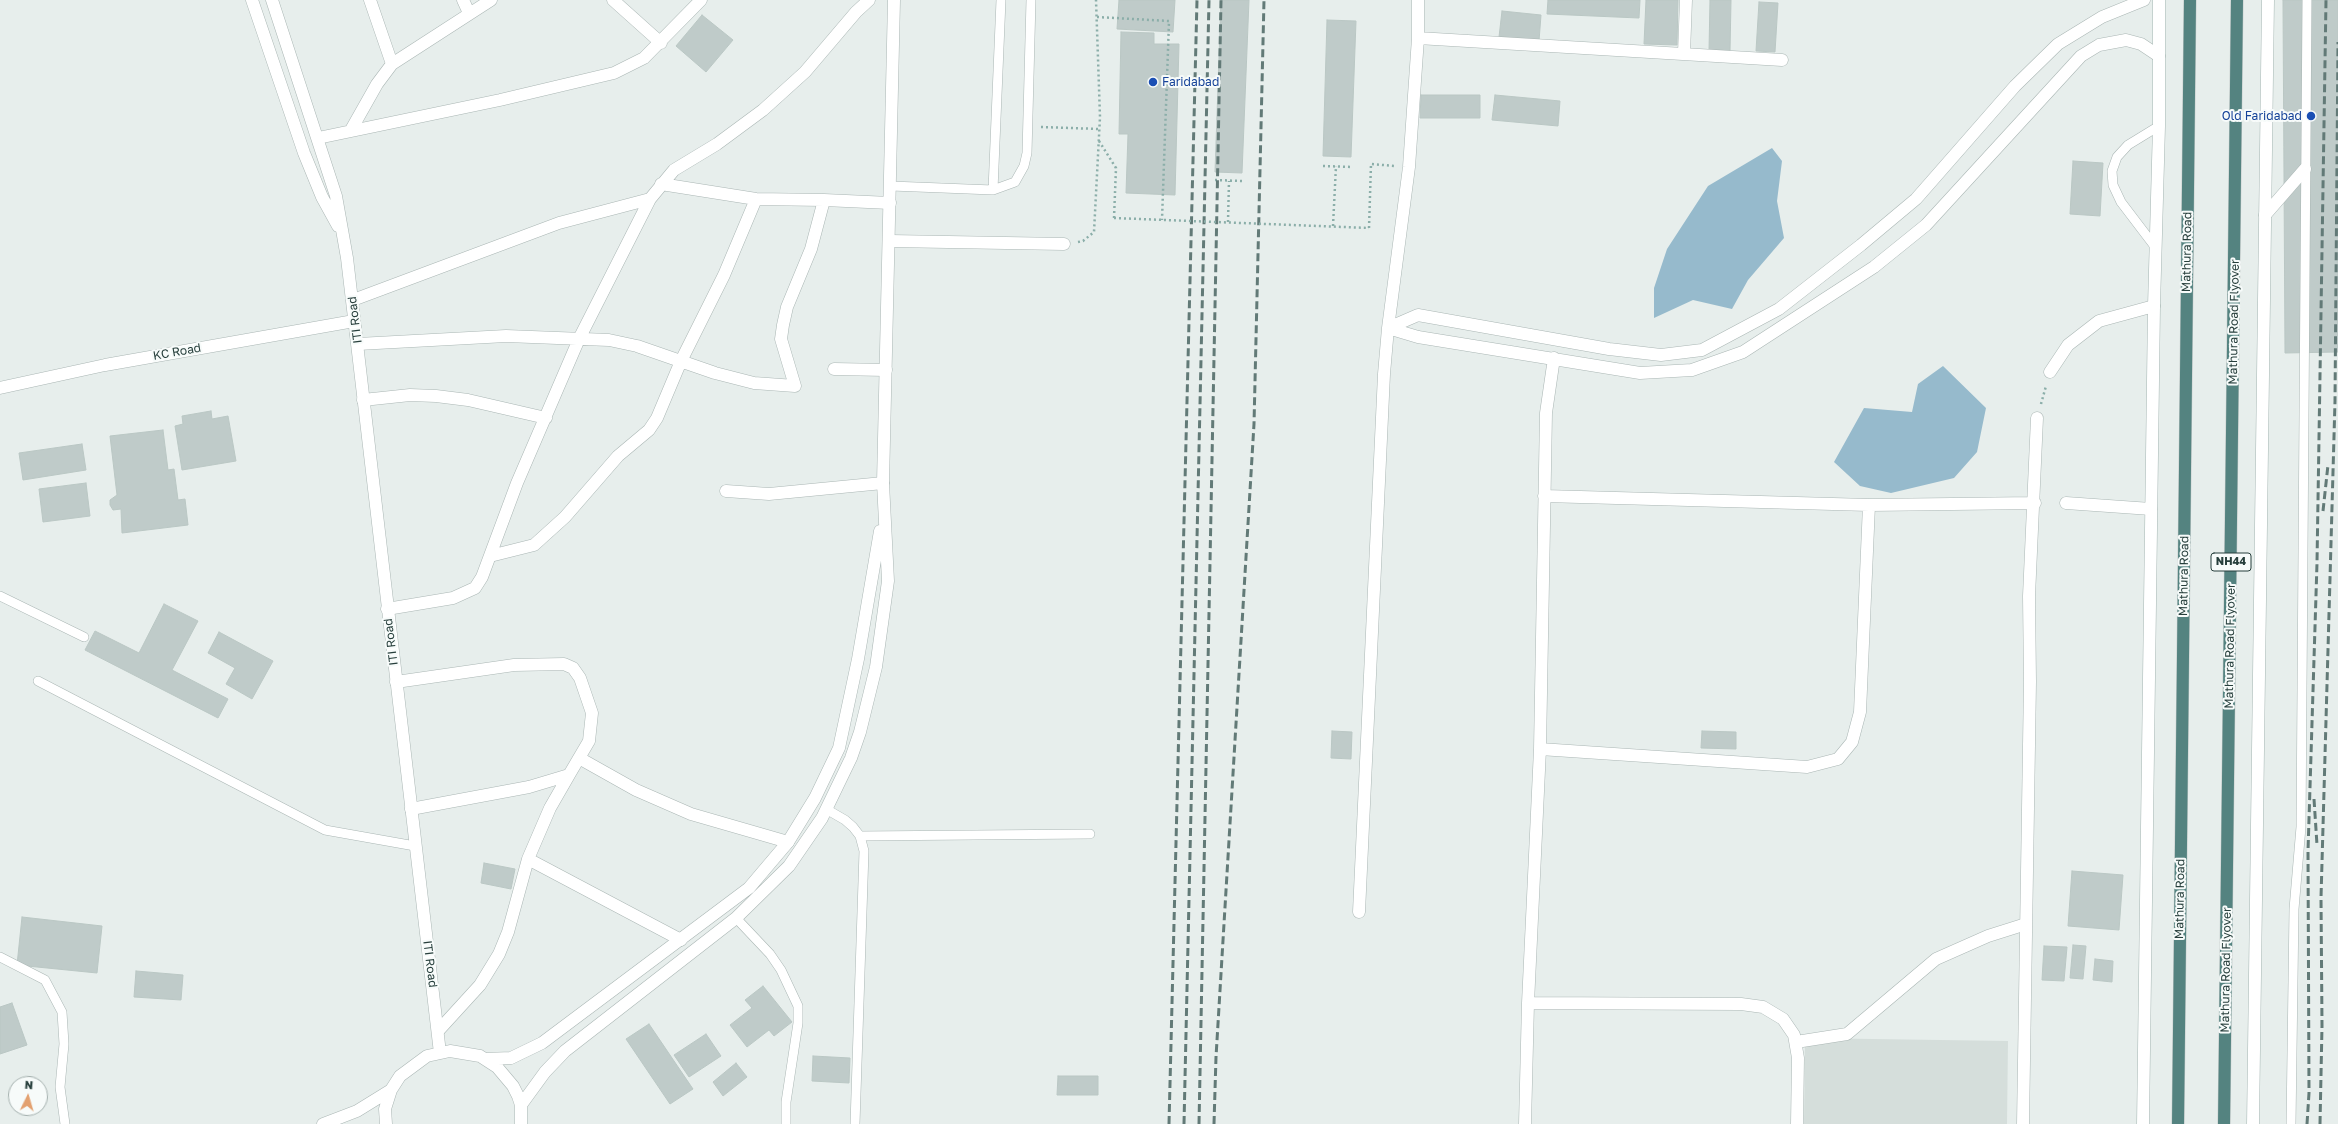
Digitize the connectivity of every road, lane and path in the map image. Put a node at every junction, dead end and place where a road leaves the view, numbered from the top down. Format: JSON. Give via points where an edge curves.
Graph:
{"nodes":[{"id":1,"x":252,"y":0,"type":"edge"},
{"id":2,"x":272,"y":0,"type":"edge"},
{"id":3,"x":370,"y":0,"type":"edge"},
{"id":4,"x":463,"y":0,"type":"edge"},
{"id":5,"x":490,"y":0,"type":"edge"},
{"id":6,"x":613,"y":0,"type":"edge"},
{"id":7,"x":701,"y":0,"type":"edge"},
{"id":8,"x":869,"y":0,"type":"edge"},
{"id":9,"x":894,"y":0,"type":"edge"},
{"id":10,"x":1001,"y":0,"type":"edge"},
{"id":11,"x":1032,"y":0,"type":"edge"},
{"id":12,"x":1096,"y":0,"type":"edge"},
{"id":13,"x":1418,"y":0,"type":"edge"},
{"id":14,"x":1686,"y":0,"type":"edge"},
{"id":15,"x":2144,"y":0,"type":"edge"},
{"id":16,"x":2159,"y":0,"type":"edge"},
{"id":17,"x":2186,"y":0,"type":"edge"},
{"id":18,"x":2190,"y":0,"type":"edge"},
{"id":19,"x":2238,"y":0,"type":"edge"},
{"id":20,"x":2268,"y":0,"type":"edge"},
{"id":21,"x":2307,"y":0,"type":"edge"},
{"id":22,"x":469,"y":13,"type":"junction"},
{"id":23,"x":1097,"y":17,"type":"junction"},
{"id":24,"x":2190,"y":27,"type":"junction"},
{"id":25,"x":1418,"y":38,"type":"junction"},
{"id":26,"x":661,"y":43,"type":"junction"},
{"id":27,"x":1684,"y":53,"type":"junction"},
{"id":28,"x":2159,"y":56,"type":"junction"},
{"id":29,"x":1782,"y":60,"type":"dead end"},
{"id":30,"x":392,"y":64,"type":"junction"},
{"id":31,"x":1028,"y":126,"type":"junction"},
{"id":32,"x":2159,"y":126,"type":"junction"},
{"id":33,"x":1099,"y":129,"type":"junction"},
{"id":34,"x":351,"y":130,"type":"junction"},
{"id":35,"x":318,"y":138,"type":"junction"},
{"id":36,"x":1099,"y":141,"type":"junction"},
{"id":37,"x":1323,"y":166,"type":"dead end"},
{"id":38,"x":1336,"y":166,"type":"junction"},
{"id":39,"x":1352,"y":166,"type":"dead end"},
{"id":40,"x":1409,"y":167,"type":"junction"},
{"id":41,"x":2305,"y":169,"type":"junction"},
{"id":42,"x":1215,"y":180,"type":"dead end"},
{"id":43,"x":1229,"y":181,"type":"junction"},
{"id":44,"x":1242,"y":181,"type":"dead end"},
{"id":45,"x":661,"y":184,"type":"junction"},
{"id":46,"x":891,"y":186,"type":"junction"},
{"id":47,"x":993,"y":190,"type":"junction"},
{"id":48,"x":650,"y":199,"type":"junction"},
{"id":49,"x":756,"y":200,"type":"junction"},
{"id":50,"x":824,"y":200,"type":"junction"},
{"id":51,"x":890,"y":203,"type":"junction"},
{"id":52,"x":2265,"y":215,"type":"junction"},
{"id":53,"x":1162,"y":220,"type":"junction"},
{"id":54,"x":1228,"y":222,"type":"junction"},
{"id":55,"x":1333,"y":226,"type":"junction"},
{"id":56,"x":341,"y":232,"type":"junction"},
{"id":57,"x":890,"y":241,"type":"junction"},
{"id":58,"x":1064,"y":244,"type":"joint"},
{"id":59,"x":2156,"y":248,"type":"junction"},
{"id":60,"x":353,"y":300,"type":"junction"},
{"id":61,"x":2154,"y":306,"type":"junction"},
{"id":62,"x":354,"y":321,"type":"junction"},
{"id":63,"x":1388,"y":328,"type":"junction"},
{"id":64,"x":579,"y":339,"type":"junction"},
{"id":65,"x":358,"y":344,"type":"junction"},
{"id":66,"x":1554,"y":358,"type":"junction"},
{"id":67,"x":680,"y":361,"type":"junction"},
{"id":68,"x":834,"y":369,"type":"dead end"},
{"id":69,"x":886,"y":370,"type":"junction"},
{"id":70,"x":2050,"y":372,"type":"joint"},
{"id":71,"x":0,"y":388,"type":"edge"},
{"id":72,"x":363,"y":400,"type":"junction"},
{"id":73,"x":546,"y":418,"type":"junction"},
{"id":74,"x":2037,"y":418,"type":"joint"},
{"id":75,"x":883,"y":483,"type":"junction"},
{"id":76,"x":726,"y":491,"type":"dead end"},
{"id":77,"x":1544,"y":496,"type":"junction"},
{"id":78,"x":2035,"y":503,"type":"junction"},
{"id":79,"x":2066,"y":504,"type":"dead end"},
{"id":80,"x":1868,"y":505,"type":"junction"},
{"id":81,"x":2151,"y":509,"type":"junction"},
{"id":82,"x":883,"y":516,"type":"junction"},
{"id":83,"x":490,"y":556,"type":"junction"},
{"id":84,"x":0,"y":596,"type":"edge"},
{"id":85,"x":387,"y":609,"type":"junction"},
{"id":86,"x":84,"y":638,"type":"dead end"},
{"id":87,"x":38,"y":681,"type":"dead end"},
{"id":88,"x":396,"y":682,"type":"junction"},
{"id":89,"x":1540,"y":749,"type":"junction"},
{"id":90,"x":579,"y":758,"type":"junction"},
{"id":91,"x":569,"y":775,"type":"junction"},
{"id":92,"x":411,"y":809,"type":"junction"},
{"id":93,"x":826,"y":809,"type":"junction"},
{"id":94,"x":1090,"y":834,"type":"dead end"},
{"id":95,"x":860,"y":836,"type":"junction"},
{"id":96,"x":788,"y":842,"type":"junction"},
{"id":97,"x":416,"y":846,"type":"junction"},
{"id":98,"x":528,"y":859,"type":"junction"},
{"id":99,"x":1359,"y":912,"type":"dead end"},
{"id":100,"x":736,"y":918,"type":"junction"},
{"id":101,"x":2026,"y":924,"type":"junction"},
{"id":102,"x":681,"y":940,"type":"junction"},
{"id":103,"x":0,"y":957,"type":"edge"},
{"id":104,"x":1528,"y":1003,"type":"junction"},
{"id":105,"x":438,"y":1031,"type":"junction"},
{"id":106,"x":1796,"y":1042,"type":"junction"},
{"id":107,"x":440,"y":1053,"type":"junction"},
{"id":108,"x":485,"y":1059,"type":"junction"},
{"id":109,"x":391,"y":1090,"type":"junction"},
{"id":110,"x":521,"y":1105,"type":"junction"},
{"id":111,"x":65,"y":1124,"type":"edge"},
{"id":112,"x":323,"y":1124,"type":"edge"},
{"id":113,"x":386,"y":1124,"type":"edge"},
{"id":114,"x":521,"y":1124,"type":"edge"},
{"id":115,"x":786,"y":1124,"type":"edge"},
{"id":116,"x":855,"y":1124,"type":"edge"},
{"id":117,"x":1525,"y":1124,"type":"edge"},
{"id":118,"x":1797,"y":1124,"type":"edge"},
{"id":119,"x":2023,"y":1124,"type":"edge"},
{"id":120,"x":2143,"y":1124,"type":"edge"},
{"id":121,"x":2178,"y":1124,"type":"edge"},
{"id":122,"x":2224,"y":1124,"type":"edge"},
{"id":123,"x":2253,"y":1124,"type":"edge"},
{"id":124,"x":2290,"y":1124,"type":"edge"}],
"edges":[{"from":1,"to":56,"type":"street","name":"ITI Road","via":[[304,153],[322,197]]},
{"from":2,"to":35,"type":"street","name":"ITI Road"},
{"from":3,"to":30,"type":"street"},
{"from":4,"to":22,"type":"street"},
{"from":5,"to":22,"type":"street"},
{"from":6,"to":26,"type":"street"},
{"from":7,"to":26,"type":"street"},
{"from":8,"to":45,"type":"street","via":[[805,72],[762,110],[717,144],[674,170]]},
{"from":9,"to":46,"type":"street"},
{"from":10,"to":47,"type":"lane"},
{"from":11,"to":31,"type":"lane"},
{"from":12,"to":23,"type":"path"},
{"from":13,"to":25,"type":"street"},
{"from":14,"to":27,"type":"street"},
{"from":15,"to":63,"type":"street","via":[[2102,17],[2058,44],[2015,86],[1910,204],[1861,246],[1779,309],[1702,350],[1661,355],[1609,349],[1418,315]]},
{"from":16,"to":28,"type":"street"},
{"from":17,"to":24,"type":"highway"},
{"from":18,"to":24,"type":"highway"},
{"from":19,"to":122,"type":"highway","name":"Mathura Road Flyover","number":"NH44"},
{"from":20,"to":52,"type":"street"},
{"from":21,"to":41,"type":"lane"},
{"from":22,"to":30,"type":"street"},
{"from":23,"to":33,"type":"path"},
{"from":23,"to":53,"type":"path","via":[[1169,21]]},
{"from":24,"to":121,"type":"highway","name":"Mathura Road"},
{"from":25,"to":27,"type":"street"},
{"from":25,"to":40,"type":"street"},
{"from":26,"to":34,"type":"street","via":[[644,58],[614,73],[500,100]]},
{"from":27,"to":29,"type":"street"},
{"from":28,"to":32,"type":"street"},
{"from":28,"to":66,"type":"street","via":[[2141,44],[2126,40],[2098,45],[2081,56],[1926,225],[1874,266],[1743,352],[1692,370],[1640,373]]},
{"from":30,"to":34,"type":"street","via":[[377,84]]},
{"from":31,"to":33,"type":"path"},
{"from":31,"to":47,"type":"lane","via":[[1024,166],[1015,182]]},
{"from":32,"to":59,"type":"street"},
{"from":32,"to":59,"type":"lane","via":[[2128,145],[2117,157],[2112,171],[2121,202]]},
{"from":33,"to":36,"type":"path"},
{"from":34,"to":35,"type":"street"},
{"from":35,"to":56,"type":"street","name":"ITI Road","via":[[336,196]]},
{"from":36,"to":53,"type":"path","bridge":true,"via":[[1116,168],[1114,218]]},
{"from":36,"to":58,"type":"path","via":[[1094,232],[1083,241]]},
{"from":37,"to":38,"type":"path"},
{"from":38,"to":39,"type":"path"},
{"from":38,"to":55,"type":"path"},
{"from":40,"to":55,"type":"path","bridge":true,"via":[[1371,164],[1368,228]]},
{"from":40,"to":63,"type":"street"},
{"from":41,"to":52,"type":"street"},
{"from":41,"to":124,"type":"lane","via":[[2300,827],[2294,909]]},
{"from":42,"to":43,"type":"path"},
{"from":43,"to":44,"type":"path"},
{"from":43,"to":54,"type":"path"},
{"from":45,"to":48,"type":"street"},
{"from":45,"to":49,"type":"street"},
{"from":46,"to":47,"type":"lane"},
{"from":46,"to":51,"type":"street"},
{"from":48,"to":60,"type":"street","via":[[559,223]]},
{"from":48,"to":64,"type":"street"},
{"from":49,"to":50,"type":"street"},
{"from":49,"to":67,"type":"street","via":[[724,275]]},
{"from":50,"to":51,"type":"street"},
{"from":50,"to":67,"type":"street","via":[[811,249],[786,307],[783,325],[781,339],[795,386],[754,382],[714,373]]},
{"from":51,"to":57,"type":"street"},
{"from":52,"to":123,"type":"street"},
{"from":53,"to":54,"type":"path","bridge":true},
{"from":54,"to":55,"type":"path","bridge":true},
{"from":56,"to":60,"type":"street","name":"ITI Road","via":[[348,258]]},
{"from":57,"to":58,"type":"street"},
{"from":57,"to":69,"type":"street"},
{"from":59,"to":61,"type":"street"},
{"from":60,"to":62,"type":"street","name":"ITI Road"},
{"from":61,"to":70,"type":"street","via":[[2098,321],[2068,345]]},
{"from":61,"to":81,"type":"street"},
{"from":62,"to":65,"type":"street","name":"ITI Road"},
{"from":62,"to":71,"type":"street","name":"KC Road","via":[[105,364]]},
{"from":63,"to":66,"type":"street","via":[[1418,337]]},
{"from":63,"to":99,"type":"street"},
{"from":64,"to":65,"type":"street","via":[[506,336]]},
{"from":64,"to":67,"type":"street","via":[[609,340],[637,346]]},
{"from":64,"to":73,"type":"street"},
{"from":65,"to":72,"type":"street","name":"ITI Road"},
{"from":66,"to":77,"type":"street","via":[[1546,414]]},
{"from":67,"to":83,"type":"street","via":[[657,418],[649,430],[618,456],[565,517],[534,545]]},
{"from":68,"to":69,"type":"street"},
{"from":69,"to":75,"type":"street"},
{"from":70,"to":74,"type":"path"},
{"from":72,"to":73,"type":"street","via":[[410,395],[436,396],[468,400]]},
{"from":72,"to":85,"type":"street","name":"ITI Road"},
{"from":73,"to":83,"type":"street","via":[[517,482]]},
{"from":74,"to":78,"type":"street"},
{"from":75,"to":76,"type":"street","via":[[769,494]]},
{"from":75,"to":82,"type":"street"},
{"from":77,"to":80,"type":"street"},
{"from":77,"to":89,"type":"street"},
{"from":78,"to":80,"type":"street"},
{"from":78,"to":101,"type":"street","via":[[2029,596]]},
{"from":79,"to":81,"type":"street"},
{"from":80,"to":89,"type":"street","via":[[1860,712],[1852,742],[1838,759],[1807,767]]},
{"from":81,"to":120,"type":"street"},
{"from":82,"to":93,"type":"street","via":[[888,581],[876,667],[851,758]]},
{"from":82,"to":96,"type":"street","via":[[858,659],[839,748],[815,798]]},
{"from":83,"to":85,"type":"street","via":[[475,588],[467,593],[453,598]]},
{"from":84,"to":86,"type":"lane"},
{"from":85,"to":88,"type":"street","name":"ITI Road"},
{"from":87,"to":97,"type":"lane","via":[[326,830]]},
{"from":88,"to":90,"type":"street","via":[[514,665],[564,664],[573,668],[580,678],[592,713],[589,741]]},
{"from":88,"to":92,"type":"street","name":"ITI Road"},
{"from":89,"to":104,"type":"street"},
{"from":90,"to":91,"type":"street"},
{"from":90,"to":96,"type":"street","via":[[636,790],[691,814]]},
{"from":91,"to":92,"type":"street","via":[[529,787]]},
{"from":91,"to":98,"type":"street","via":[[550,808]]},
{"from":92,"to":97,"type":"street","name":"ITI Road"},
{"from":93,"to":95,"type":"lane","via":[[845,820]]},
{"from":93,"to":100,"type":"street","via":[[789,866]]},
{"from":94,"to":95,"type":"lane"},
{"from":95,"to":116,"type":"lane","via":[[864,851]]},
{"from":96,"to":102,"type":"street","via":[[749,888]]},
{"from":97,"to":105,"type":"street","name":"ITI Road"},
{"from":98,"to":102,"type":"street"},
{"from":98,"to":105,"type":"street","via":[[508,932],[499,954],[472,995]]},
{"from":100,"to":110,"type":"street","via":[[564,1051]]},
{"from":100,"to":115,"type":"lane","via":[[770,954],[781,970],[798,1006],[798,1023],[786,1102]]},
{"from":101,"to":106,"type":"street","via":[[1988,936],[1936,959],[1847,1034]]},
{"from":101,"to":119,"type":"street"},
{"from":102,"to":108,"type":"street","via":[[542,1043],[511,1058]]},
{"from":103,"to":111,"type":"lane","via":[[45,980],[62,1012],[64,1044],[60,1087]]},
{"from":104,"to":106,"type":"street","via":[[1741,1004],[1763,1007],[1783,1018]]},
{"from":104,"to":117,"type":"street"},
{"from":105,"to":107,"type":"street","name":"ITI Road"},
{"from":106,"to":118,"type":"street"},
{"from":107,"to":108,"type":"street","via":[[450,1051]]},
{"from":107,"to":109,"type":"street","via":[[427,1056],[400,1076]]},
{"from":108,"to":110,"type":"street","via":[[497,1067],[513,1086]]},
{"from":109,"to":112,"type":"street","via":[[357,1111]]},
{"from":109,"to":113,"type":"street","via":[[385,1109]]},
{"from":110,"to":114,"type":"street"}]}
